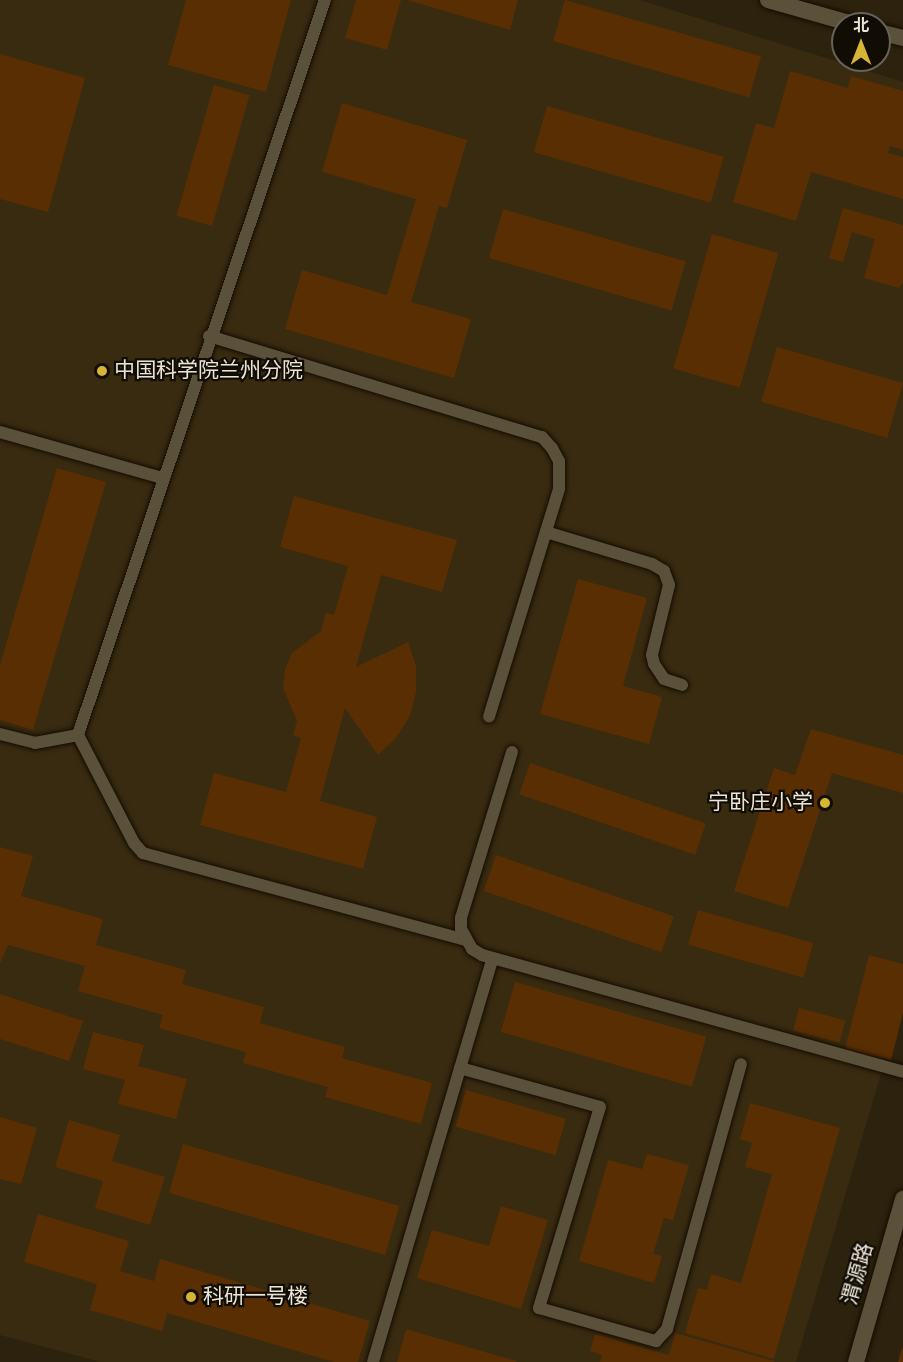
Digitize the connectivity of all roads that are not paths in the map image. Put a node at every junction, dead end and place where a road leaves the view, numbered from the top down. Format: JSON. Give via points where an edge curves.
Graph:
{"nodes":[{"id":1,"x":325,"y":0,"type":"edge"},
{"id":2,"x":768,"y":0,"type":"edge"},
{"id":3,"x":831,"y":18,"type":"edge"},
{"id":4,"x":209,"y":336,"type":"junction"},
{"id":5,"x":0,"y":432,"type":"edge"},
{"id":6,"x":163,"y":478,"type":"junction"},
{"id":7,"x":546,"y":532,"type":"junction"},
{"id":8,"x":682,"y":685,"type":"dead end"},
{"id":9,"x":489,"y":716,"type":"dead end"},
{"id":10,"x":0,"y":734,"type":"edge"},
{"id":11,"x":78,"y":735,"type":"junction"},
{"id":12,"x":512,"y":752,"type":"dead end"},
{"id":13,"x":465,"y":940,"type":"junction"},
{"id":14,"x":493,"y":957,"type":"junction"},
{"id":15,"x":741,"y":1064,"type":"dead end"},
{"id":16,"x":460,"y":1068,"type":"junction"},
{"id":17,"x":903,"y":1072,"type":"edge"},
{"id":18,"x":903,"y":1199,"type":"edge"},
{"id":19,"x":373,"y":1362,"type":"edge"},
{"id":20,"x":856,"y":1362,"type":"edge"}],
"edges":[{"from":1,"to":4,"type":"lane"},
{"from":2,"to":3,"type":"street"},
{"from":4,"to":6,"type":"lane"},
{"from":4,"to":7,"type":"lane","via":[[542,437],[559,460],[561,475]]},
{"from":5,"to":6,"type":"lane"},
{"from":6,"to":11,"type":"lane"},
{"from":7,"to":8,"type":"lane","via":[[664,571],[669,585],[652,655],[664,679]]},
{"from":7,"to":9,"type":"lane"},
{"from":10,"to":11,"type":"lane","via":[[35,743]]},
{"from":11,"to":13,"type":"lane","via":[[134,843],[143,853]]},
{"from":12,"to":13,"type":"lane","via":[[461,918]]},
{"from":13,"to":14,"type":"lane","via":[[482,955]]},
{"from":14,"to":16,"type":"lane"},
{"from":14,"to":17,"type":"lane"},
{"from":15,"to":16,"type":"lane","via":[[667,1329],[656,1341],[539,1308],[600,1107]]},
{"from":16,"to":19,"type":"lane"},
{"from":18,"to":20,"type":"street","name":"渭源路"}]}
